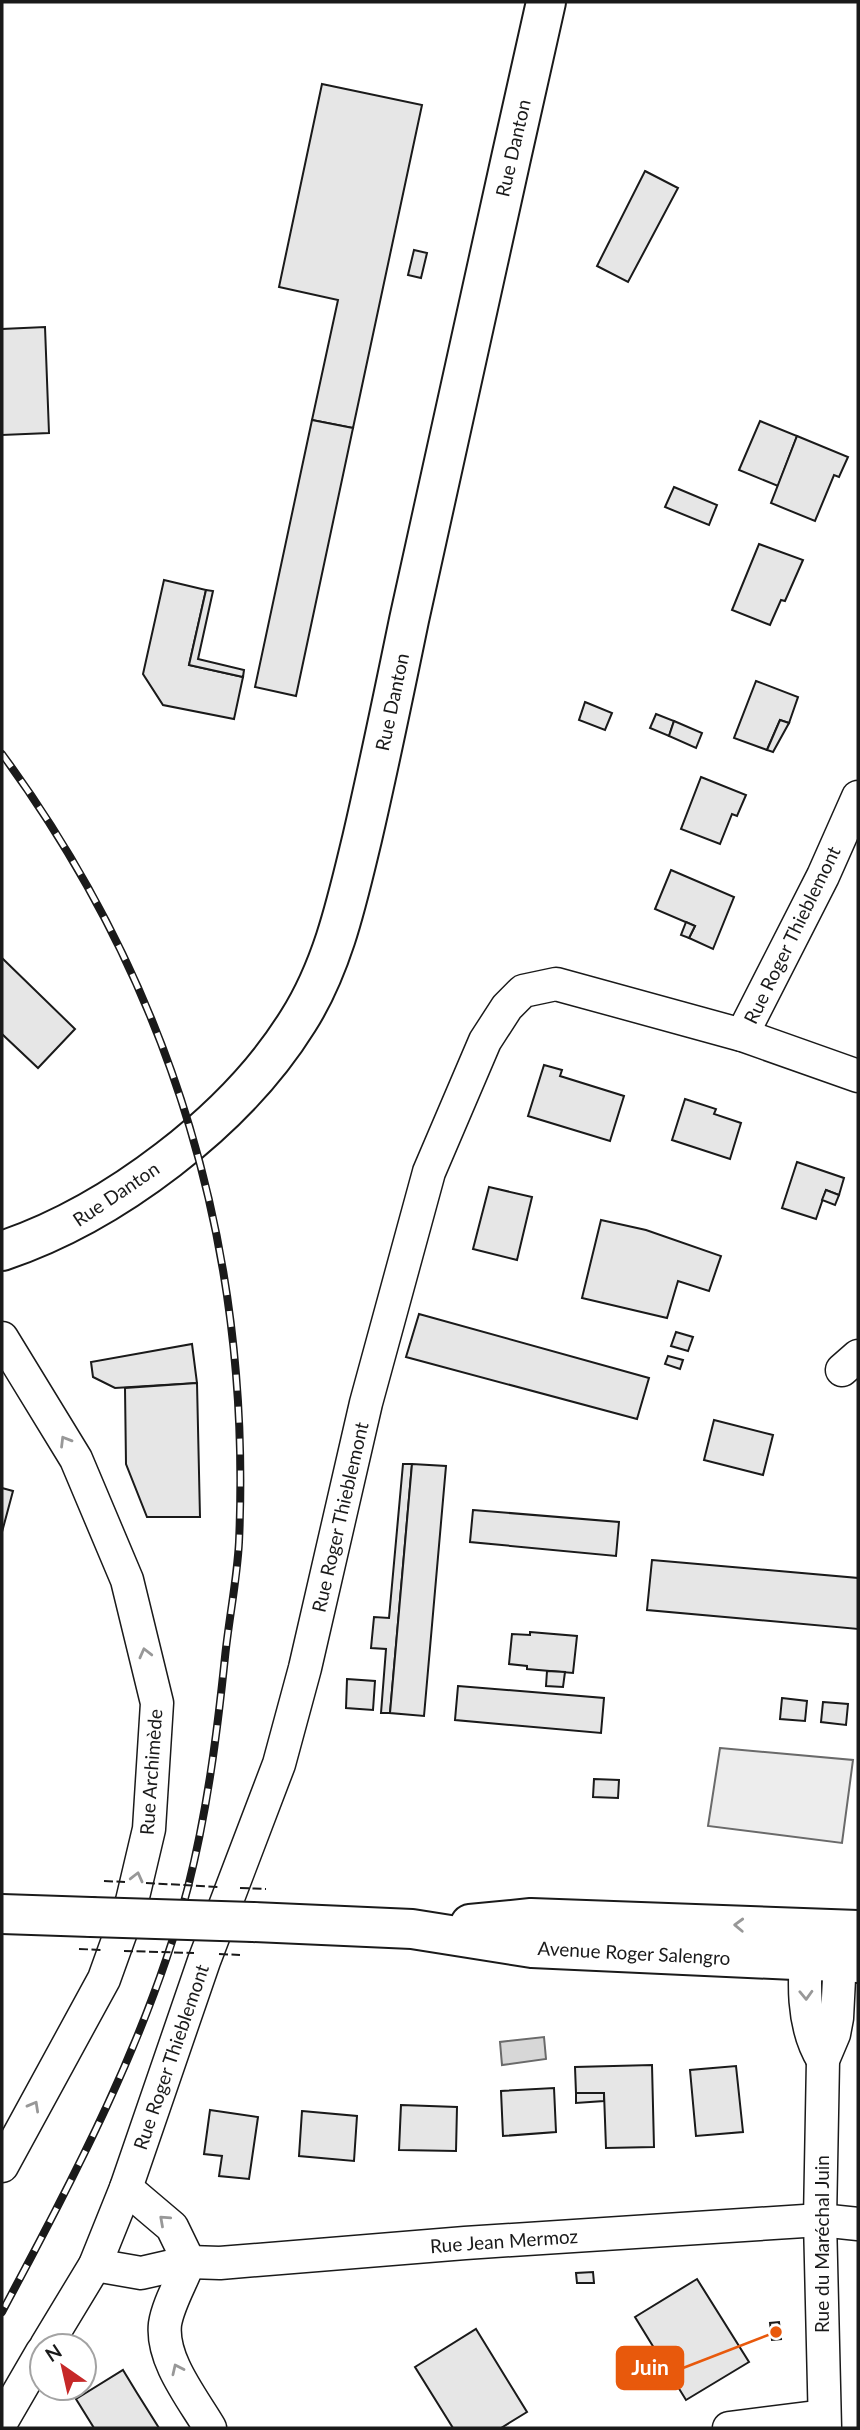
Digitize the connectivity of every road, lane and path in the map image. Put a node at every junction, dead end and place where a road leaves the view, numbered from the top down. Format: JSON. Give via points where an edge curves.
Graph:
{"nodes":[{"id":1,"x":546,"y":2,"type":"edge"},
{"id":2,"x":858,"y":797,"type":"edge"},
{"id":3,"x":742,"y":1035,"type":"junction"},
{"id":4,"x":858,"y":1076,"type":"edge"},
{"id":5,"x":2,"y":1251,"type":"edge"},
{"id":6,"x":2,"y":1338,"type":"edge"},
{"id":7,"x":2,"y":1914,"type":"edge"},
{"id":8,"x":835,"y":1945,"type":"edge"},
{"id":9,"x":2,"y":2166,"type":"edge"},
{"id":10,"x":126,"y":2188,"type":"junction"},
{"id":11,"x":820,"y":2220,"type":"junction"},
{"id":12,"x":858,"y":2224,"type":"edge"},
{"id":13,"x":189,"y":2262,"type":"junction"},
{"id":14,"x":95,"y":2265,"type":"junction"},
{"id":15,"x":54,"y":2332,"type":"edge"},
{"id":16,"x":28,"y":2376,"type":"edge"},
{"id":17,"x":2,"y":2421,"type":"edge"},
{"id":18,"x":824,"y":2422,"type":"edge"},
{"id":19,"x":211,"y":2428,"type":"edge"},
{"id":20,"x":729,"y":2428,"type":"edge"}],
"edges":[{"from":1,"to":5,"type":"street","name":"Rue Danton","via":[[372,794],[345,909],[325,968],[275,1054],[194,1136],[111,1201],[62,1228]]},
{"from":2,"to":3,"type":"street","name":"Rue Roger Thieblemont"},
{"from":3,"to":4,"type":"street","name":"Rue Roger Thieblemont"},
{"from":3,"to":10,"type":"street","name":"Rue Roger Thieblemont","via":[[556,984],[523,991],[485,1041],[429,1172],[366,1403],[279,1764],[204,1961]]},
{"from":9,"to":6,"type":"street","name":"Rue Archimède","one_way":true,"via":[[104,1979],[132,1901],[149,1829],[158,1703],[127,1580],[76,1459]]},
{"from":7,"to":8,"type":"street","name":"Avenue Roger Salengro","bridge":true,"via":[[412,1929],[531,1948]]},
{"from":8,"to":11,"type":"street","name":"Rue du Maréchal Juin","via":[[811,2041],[823,2060]]},
{"from":13,"to":10,"type":"street","one_way":true,"via":[[172,2227]]},
{"from":10,"to":14,"type":"street","name":"Rue Roger Thieblemont"},
{"from":11,"to":12,"type":"street","name":"Rue Jean Mermoz"},
{"from":11,"to":13,"type":"street","name":"Rue Jean Mermoz"},
{"from":11,"to":18,"type":"street","name":"Rue du Maréchal Juin"},
{"from":13,"to":14,"type":"street","name":"Rue Jean Mermoz","via":[[141,2273]]},
{"from":19,"to":13,"type":"street","one_way":true,"via":[[177,2372],[164,2339],[165,2321]]},
{"from":14,"to":15,"type":"street"},
{"from":16,"to":17,"type":"street"},
{"from":18,"to":20,"type":"street"}]}
